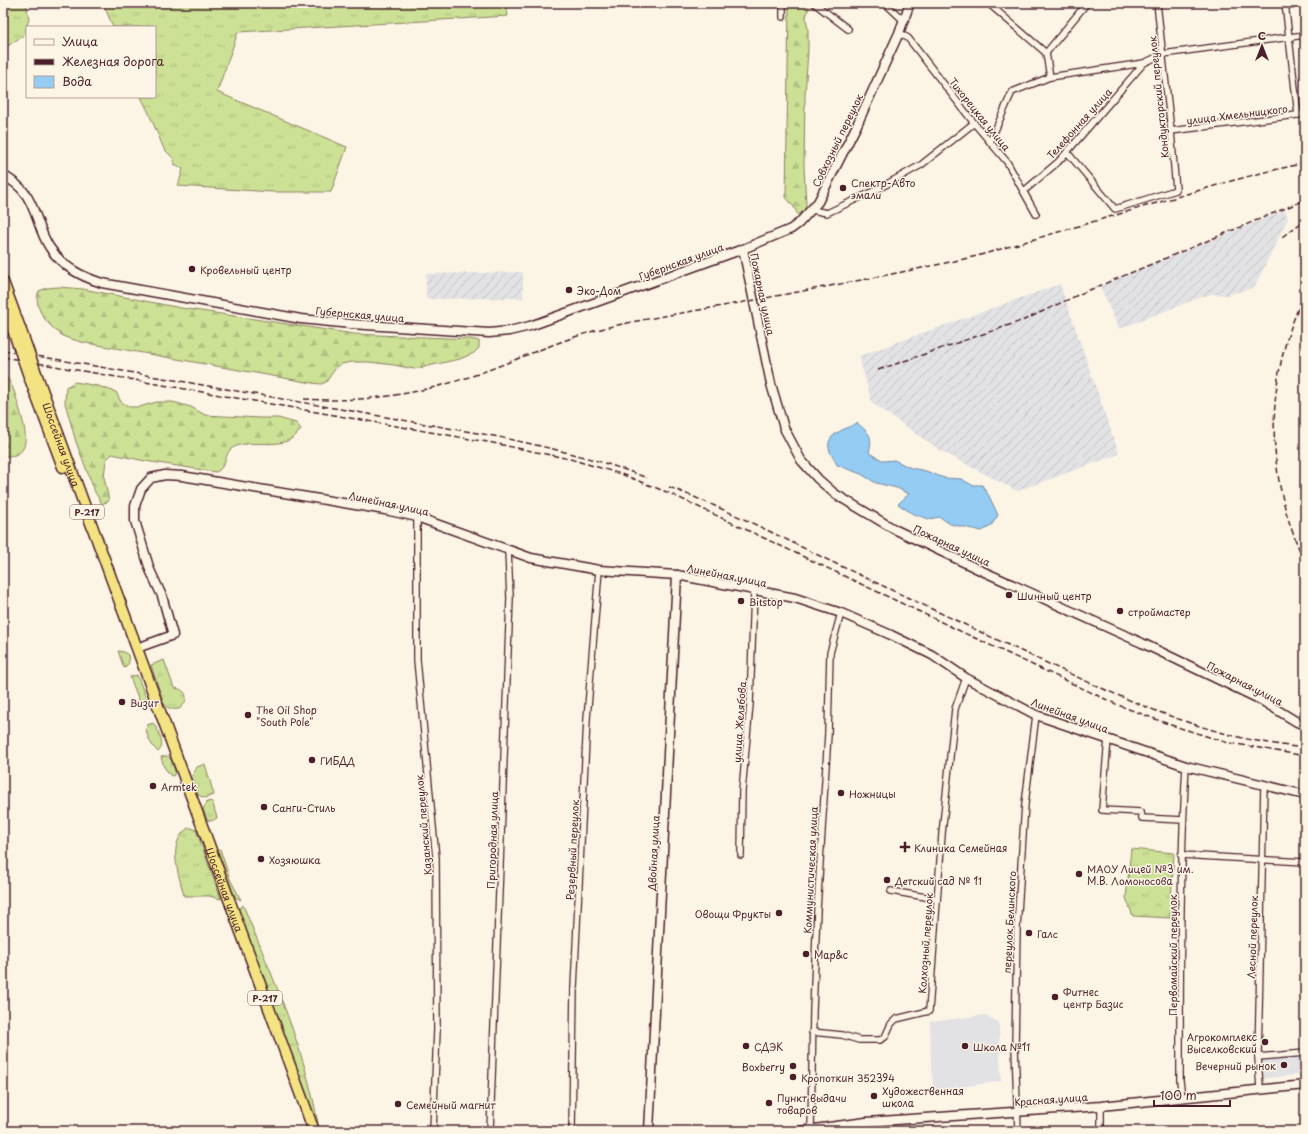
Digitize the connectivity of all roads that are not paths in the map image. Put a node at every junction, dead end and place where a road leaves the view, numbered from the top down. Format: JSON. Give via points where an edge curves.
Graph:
{"nodes":[{"id":1,"x":783,"y":3,"type":"edge"},
{"id":2,"x":814,"y":3,"type":"edge"},
{"id":3,"x":885,"y":3,"type":"edge"},
{"id":4,"x":910,"y":3,"type":"edge"},
{"id":5,"x":988,"y":3,"type":"edge"},
{"id":6,"x":1087,"y":3,"type":"edge"},
{"id":7,"x":1157,"y":3,"type":"edge"},
{"id":8,"x":1285,"y":3,"type":"edge"},
{"id":9,"x":996,"y":5,"type":"edge"},
{"id":10,"x":782,"y":17,"type":"dead end"},
{"id":11,"x":903,"y":20,"type":"junction"},
{"id":12,"x":848,"y":29,"type":"dead end"},
{"id":13,"x":899,"y":33,"type":"junction"},
{"id":14,"x":1305,"y":35,"type":"edge"},
{"id":15,"x":1289,"y":37,"type":"junction"},
{"id":16,"x":1046,"y":53,"type":"junction"},
{"id":17,"x":1163,"y":54,"type":"junction"},
{"id":18,"x":1144,"y":63,"type":"junction"},
{"id":19,"x":1050,"y":77,"type":"junction"},
{"id":20,"x":1305,"y":114,"type":"edge"},
{"id":21,"x":1298,"y":115,"type":"junction"},
{"id":22,"x":974,"y":123,"type":"junction"},
{"id":23,"x":1171,"y":132,"type":"junction"},
{"id":24,"x":990,"y":142,"type":"junction"},
{"id":25,"x":1067,"y":152,"type":"junction"},
{"id":26,"x":3,"y":175,"type":"edge"},
{"id":27,"x":3,"y":180,"type":"edge"},
{"id":28,"x":16,"y":183,"type":"junction"},
{"id":29,"x":1024,"y":191,"type":"junction"},
{"id":30,"x":812,"y":210,"type":"junction"},
{"id":31,"x":1036,"y":214,"type":"dead end"},
{"id":32,"x":743,"y":249,"type":"junction"},
{"id":33,"x":3,"y":282,"type":"edge"},
{"id":34,"x":3,"y":302,"type":"edge"},
{"id":35,"x":16,"y":329,"type":"junction"},
{"id":36,"x":417,"y":517,"type":"junction"},
{"id":37,"x":508,"y":550,"type":"junction"},
{"id":38,"x":599,"y":570,"type":"junction"},
{"id":39,"x":677,"y":575,"type":"junction"},
{"id":40,"x":754,"y":591,"type":"junction"},
{"id":41,"x":841,"y":613,"type":"junction"},
{"id":42,"x":137,"y":648,"type":"junction"},
{"id":43,"x":966,"y":678,"type":"junction"},
{"id":44,"x":1036,"y":715,"type":"junction"},
{"id":45,"x":1305,"y":724,"type":"edge"},
{"id":46,"x":1108,"y":740,"type":"junction"},
{"id":47,"x":1186,"y":766,"type":"junction"},
{"id":48,"x":1264,"y":785,"type":"junction"},
{"id":49,"x":1305,"y":794,"type":"edge"},
{"id":50,"x":1183,"y":820,"type":"junction"},
{"id":51,"x":741,"y":855,"type":"dead end"},
{"id":52,"x":1181,"y":855,"type":"junction"},
{"id":53,"x":1264,"y":859,"type":"junction"},
{"id":54,"x":1305,"y":862,"type":"edge"},
{"id":55,"x":891,"y":891,"type":"dead end"},
{"id":56,"x":937,"y":899,"type":"junction"},
{"id":57,"x":812,"y":1032,"type":"junction"},
{"id":58,"x":1305,"y":1052,"type":"edge"},
{"id":59,"x":1258,"y":1057,"type":"junction"},
{"id":60,"x":1305,"y":1085,"type":"edge"},
{"id":61,"x":1260,"y":1090,"type":"junction"},
{"id":62,"x":1182,"y":1098,"type":"junction"},
{"id":63,"x":1100,"y":1106,"type":"junction"},
{"id":64,"x":1016,"y":1111,"type":"junction"},
{"id":65,"x":866,"y":1122,"type":"junction"},
{"id":66,"x":811,"y":1130,"type":"junction"},
{"id":67,"x":314,"y":1131,"type":"edge"},
{"id":68,"x":433,"y":1131,"type":"edge"},
{"id":69,"x":490,"y":1131,"type":"edge"},
{"id":70,"x":572,"y":1131,"type":"edge"},
{"id":71,"x":649,"y":1131,"type":"edge"},
{"id":72,"x":799,"y":1131,"type":"edge"},
{"id":73,"x":867,"y":1131,"type":"edge"},
{"id":74,"x":1018,"y":1131,"type":"edge"},
{"id":75,"x":1101,"y":1131,"type":"edge"}],
"edges":[{"from":1,"to":10,"type":"street"},
{"from":2,"to":12,"type":"street"},
{"from":3,"to":11,"type":"street"},
{"from":4,"to":11,"type":"street","name":"Совхозный переулок"},
{"from":5,"to":9,"type":"street"},
{"from":6,"to":16,"type":"street"},
{"from":7,"to":17,"type":"street","name":"Кондукторский переулок"},
{"from":8,"to":15,"type":"street"},
{"from":9,"to":16,"type":"street"},
{"from":11,"to":13,"type":"street","name":"Совхозный переулок"},
{"from":13,"to":22,"type":"street","name":"Тихорецкая улица","via":[[908,38]]},
{"from":13,"to":30,"type":"street","name":"Совхозный переулок","via":[[856,127]]},
{"from":14,"to":15,"type":"street"},
{"from":15,"to":17,"type":"street"},
{"from":15,"to":21,"type":"street"},
{"from":16,"to":19,"type":"street"},
{"from":17,"to":18,"type":"street"},
{"from":17,"to":23,"type":"street","name":"Кондукторский переулок"},
{"from":18,"to":19,"type":"street"},
{"from":18,"to":25,"type":"street","name":"Телефонная улица"},
{"from":19,"to":24,"type":"street","via":[[1012,92]]},
{"from":20,"to":21,"type":"street","name":"улица Хмельницкого"},
{"from":21,"to":23,"type":"street","name":"улица Хмельницкого"},
{"from":22,"to":24,"type":"street","name":"Тихорецкая улица"},
{"from":22,"to":30,"type":"street","via":[[921,165],[878,189],[827,213]]},
{"from":23,"to":25,"type":"street","name":"Кондукторский переулок","via":[[1176,190],[1115,209]]},
{"from":24,"to":29,"type":"street","name":"Тихорецкая улица","via":[[1007,162]]},
{"from":25,"to":29,"type":"street","name":"Телефонная улица"},
{"from":26,"to":28,"type":"street"},
{"from":27,"to":28,"type":"street"},
{"from":28,"to":32,"type":"street","name":"Губернская улица","via":[[25,193],[49,247],[64,265],[84,277],[102,283],[293,318],[351,324],[489,333],[509,331],[530,326]]},
{"from":29,"to":31,"type":"street","name":"Тихорецкая улица"},
{"from":30,"to":32,"type":"street","name":"Совхозный переулок","via":[[791,229]]},
{"from":32,"to":45,"type":"street","name":"Пожарная улица","via":[[771,384],[784,428],[801,460],[835,494],[894,529],[1261,700],[1297,722]]},
{"from":33,"to":35,"type":"highway","number":"Р-217"},
{"from":34,"to":35,"type":"highway","number":"Р-217"},
{"from":35,"to":42,"type":"highway","name":"Шоссейная улица","number":"Р-217","bridge":true,"via":[[122,624]]},
{"from":36,"to":37,"type":"street","name":"Линейная улица"},
{"from":36,"to":42,"type":"street","name":"Линейная улица","via":[[182,476],[165,475],[151,478],[141,489],[135,521],[173,635]]},
{"from":36,"to":68,"type":"street","name":"Казанский переулок","via":[[417,660],[436,858],[437,1022]]},
{"from":37,"to":38,"type":"street","name":"Линейная улица","via":[[531,558]]},
{"from":37,"to":69,"type":"street","name":"Пригородная улица","via":[[510,598]]},
{"from":38,"to":39,"type":"street","name":"Линейная улица"},
{"from":38,"to":70,"type":"street","name":"Резервный переулок","via":[[587,718],[574,980]]},
{"from":39,"to":40,"type":"street","name":"Линейная улица"},
{"from":39,"to":71,"type":"street","name":"Двойная улица"},
{"from":40,"to":41,"type":"street","name":"Линейная улица","via":[[795,598]]},
{"from":40,"to":51,"type":"street","name":"улица Желябова","via":[[750,704],[742,791]]},
{"from":41,"to":43,"type":"street","name":"Линейная улица","via":[[932,654]]},
{"from":41,"to":57,"type":"street","name":"Коммунистическая улица","via":[[830,653]]},
{"from":42,"to":67,"type":"highway","name":"Шоссейная улица","number":"Р-217"},
{"from":43,"to":44,"type":"street","name":"Линейная улица"},
{"from":43,"to":56,"type":"street","name":"Колхозный переулок","via":[[955,709]]},
{"from":44,"to":46,"type":"street","name":"Линейная улица"},
{"from":44,"to":64,"type":"street","name":"переулок Белинского","via":[[1025,804],[1017,928]]},
{"from":46,"to":47,"type":"street","name":"Линейная улица"},
{"from":46,"to":50,"type":"street","via":[[1102,810],[1141,812],[1142,818]]},
{"from":47,"to":48,"type":"street","name":"Линейная улица"},
{"from":47,"to":50,"type":"street","name":"Первомайский переулок"},
{"from":48,"to":49,"type":"street","name":"Линейная улица"},
{"from":48,"to":53,"type":"street","name":"Лесной переулок"},
{"from":50,"to":52,"type":"street","name":"Первомайский переулок"},
{"from":52,"to":53,"type":"street"},
{"from":52,"to":62,"type":"street","name":"Первомайский переулок"},
{"from":53,"to":54,"type":"street"},
{"from":53,"to":59,"type":"street","name":"Лесной переулок"},
{"from":55,"to":56,"type":"street"},
{"from":56,"to":57,"type":"street","name":"Колхозный переулок","via":[[929,1010],[896,1020],[891,1024],[885,1037],[880,1040],[859,1040],[842,1035]]},
{"from":57,"to":66,"type":"street","name":"Коммунистическая улица"},
{"from":58,"to":59,"type":"street"},
{"from":59,"to":61,"type":"street","name":"Лесной переулок"},
{"from":60,"to":61,"type":"street","name":"Красная улица"},
{"from":61,"to":62,"type":"street","name":"Красная улица"},
{"from":62,"to":63,"type":"street","name":"Красная улица"},
{"from":63,"to":64,"type":"street","name":"Красная улица"},
{"from":63,"to":75,"type":"street"},
{"from":64,"to":65,"type":"street","name":"Красная улица"},
{"from":64,"to":74,"type":"street","name":"переулок Белинского"},
{"from":65,"to":66,"type":"street","name":"Красная улица"},
{"from":65,"to":73,"type":"street"},
{"from":66,"to":72,"type":"street","name":"Красная улица"}]}
